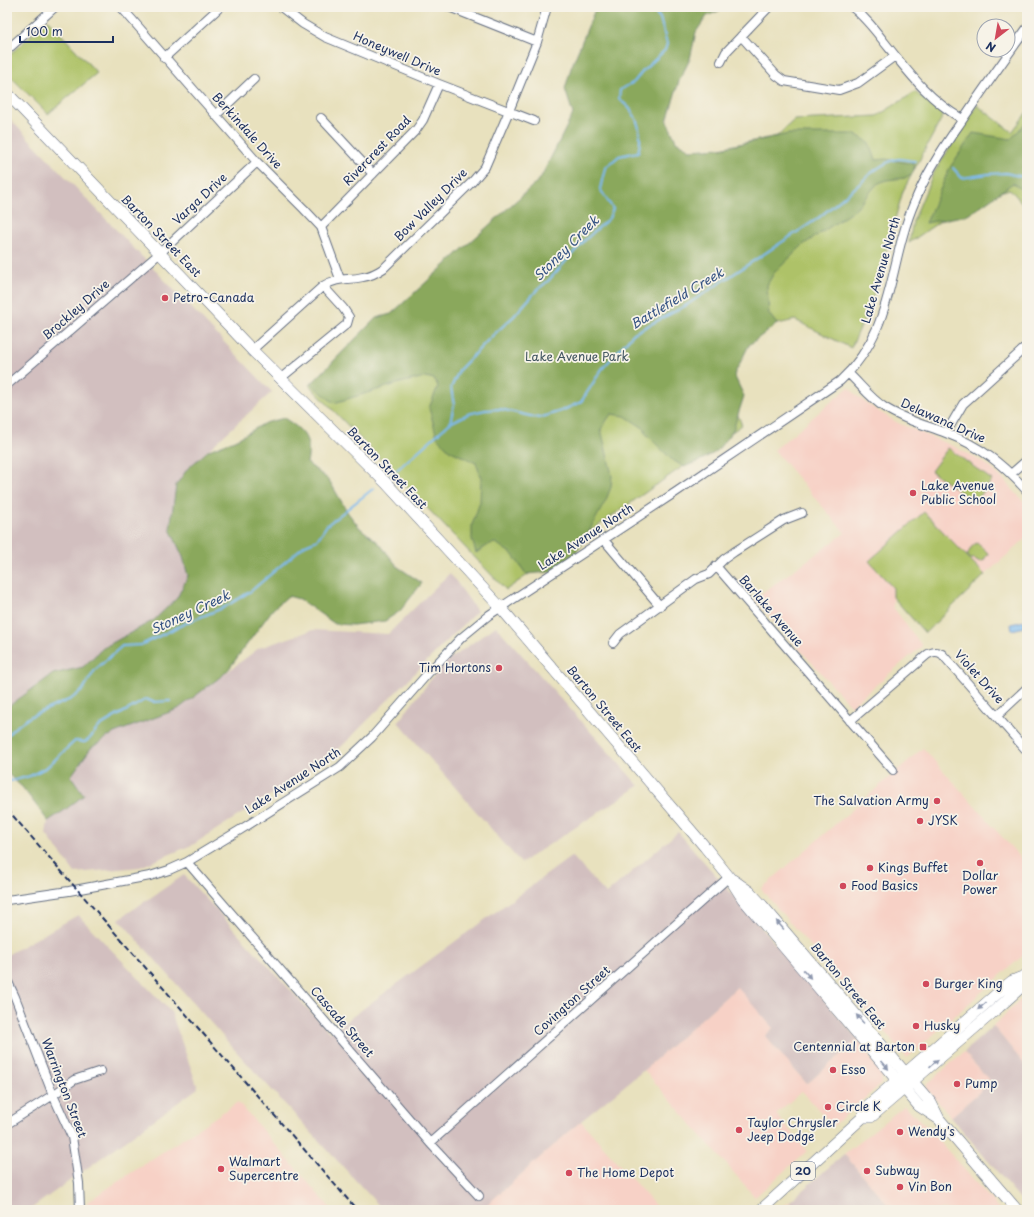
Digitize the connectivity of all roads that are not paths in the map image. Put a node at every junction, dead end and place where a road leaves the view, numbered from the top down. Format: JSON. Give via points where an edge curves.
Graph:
{"nodes":[{"id":1,"x":55,"y":7,"type":"edge"},
{"id":2,"x":121,"y":7,"type":"edge"},
{"id":3,"x":220,"y":7,"type":"edge"},
{"id":4,"x":281,"y":7,"type":"edge"},
{"id":5,"x":449,"y":7,"type":"edge"},
{"id":6,"x":547,"y":7,"type":"edge"},
{"id":7,"x":769,"y":7,"type":"edge"},
{"id":8,"x":852,"y":7,"type":"edge"},
{"id":9,"x":1027,"y":28,"type":"edge"},
{"id":10,"x":741,"y":36,"type":"junction"},
{"id":11,"x":537,"y":42,"type":"junction"},
{"id":12,"x":7,"y":50,"type":"edge"},
{"id":13,"x":895,"y":56,"type":"junction"},
{"id":14,"x":164,"y":58,"type":"junction"},
{"id":15,"x":721,"y":62,"type":"dead end"},
{"id":16,"x":254,"y":79,"type":"dead end"},
{"id":17,"x":439,"y":84,"type":"junction"},
{"id":18,"x":7,"y":94,"type":"edge"},
{"id":19,"x":509,"y":111,"type":"junction"},
{"id":20,"x":216,"y":115,"type":"junction"},
{"id":21,"x":321,"y":118,"type":"dead end"},
{"id":22,"x":962,"y":119,"type":"junction"},
{"id":23,"x":534,"y":121,"type":"dead end"},
{"id":24,"x":257,"y":162,"type":"junction"},
{"id":25,"x":373,"y":174,"type":"junction"},
{"id":26,"x":321,"y":227,"type":"junction"},
{"id":27,"x":160,"y":253,"type":"junction"},
{"id":28,"x":340,"y":279,"type":"junction"},
{"id":29,"x":323,"y":286,"type":"junction"},
{"id":30,"x":1027,"y":346,"type":"edge"},
{"id":31,"x":252,"y":350,"type":"junction"},
{"id":32,"x":848,"y":373,"type":"junction"},
{"id":33,"x":281,"y":378,"type":"junction"},
{"id":34,"x":7,"y":385,"type":"edge"},
{"id":35,"x":946,"y":433,"type":"junction"},
{"id":36,"x":1027,"y":460,"type":"edge"},
{"id":37,"x":1011,"y":474,"type":"junction"},
{"id":38,"x":1027,"y":491,"type":"edge"},
{"id":39,"x":802,"y":512,"type":"dead end"},
{"id":40,"x":604,"y":540,"type":"junction"},
{"id":41,"x":716,"y":566,"type":"junction"},
{"id":42,"x":660,"y":606,"type":"junction"},
{"id":43,"x":501,"y":608,"type":"junction"},
{"id":44,"x":614,"y":643,"type":"dead end"},
{"id":45,"x":1027,"y":688,"type":"edge"},
{"id":46,"x":997,"y":716,"type":"junction"},
{"id":47,"x":850,"y":721,"type":"junction"},
{"id":48,"x":1027,"y":751,"type":"edge"},
{"id":49,"x":893,"y":770,"type":"dead end"},
{"id":50,"x":187,"y":862,"type":"junction"},
{"id":51,"x":729,"y":877,"type":"junction"},
{"id":52,"x":7,"y":900,"type":"edge"},
{"id":53,"x":1027,"y":975,"type":"edge"},
{"id":54,"x":7,"y":980,"type":"edge"},
{"id":55,"x":101,"y":1071,"type":"dead end"},
{"id":56,"x":905,"y":1080,"type":"junction"},
{"id":57,"x":53,"y":1095,"type":"junction"},
{"id":58,"x":7,"y":1124,"type":"edge"},
{"id":59,"x":430,"y":1143,"type":"junction"},
{"id":60,"x":479,"y":1196,"type":"dead end"},
{"id":61,"x":80,"y":1210,"type":"edge"},
{"id":62,"x":761,"y":1210,"type":"edge"},
{"id":63,"x":1017,"y":1210,"type":"edge"}],
"edges":[{"from":1,"to":12,"type":"street"},
{"from":2,"to":14,"type":"street","name":"Berkindale Drive"},
{"from":3,"to":14,"type":"street"},
{"from":4,"to":17,"type":"street","name":"Honeywell Drive","via":[[325,37]]},
{"from":5,"to":11,"type":"street"},
{"from":6,"to":11,"type":"street","name":"Bow Valley Drive"},
{"from":7,"to":10,"type":"street"},
{"from":8,"to":13,"type":"street","via":[[869,23]]},
{"from":9,"to":22,"type":"street","name":"Lake Avenue North"},
{"from":10,"to":13,"type":"street","via":[[784,81],[839,90],[858,83]]},
{"from":10,"to":15,"type":"street","via":[[726,52]]},
{"from":11,"to":19,"type":"street","name":"Bow Valley Drive"},
{"from":13,"to":22,"type":"street","via":[[929,95]]},
{"from":14,"to":20,"type":"street","name":"Berkindale Drive"},
{"from":16,"to":20,"type":"street"},
{"from":17,"to":19,"type":"street","name":"Honeywell Drive"},
{"from":17,"to":25,"type":"street","name":"Rivercrest Road","via":[[416,130]]},
{"from":18,"to":27,"type":"main road","name":"Barton Street East"},
{"from":19,"to":23,"type":"street","name":"Honeywell Drive"},
{"from":19,"to":28,"type":"street","name":"Bow Valley Drive","via":[[485,168],[472,182],[384,268],[363,278]]},
{"from":20,"to":24,"type":"street","name":"Berkindale Drive"},
{"from":21,"to":25,"type":"street"},
{"from":22,"to":32,"type":"street","name":"Lake Avenue North","via":[[936,159],[914,202],[881,320],[866,349]]},
{"from":24,"to":26,"type":"street","name":"Berkindale Drive"},
{"from":24,"to":27,"type":"street","name":"Varga Drive"},
{"from":25,"to":26,"type":"street","name":"Rivercrest Road"},
{"from":26,"to":28,"type":"street","name":"Berkindale Drive"},
{"from":27,"to":31,"type":"main road","name":"Barton Street East"},
{"from":27,"to":34,"type":"street","name":"Brockley Drive"},
{"from":28,"to":29,"type":"street","name":"Bow Valley Drive"},
{"from":29,"to":31,"type":"street","name":"Bow Valley Drive"},
{"from":29,"to":33,"type":"street","via":[[344,308],[349,317],[347,324]]},
{"from":30,"to":35,"type":"street","via":[[963,404]]},
{"from":31,"to":33,"type":"main road","name":"Barton Street East"},
{"from":32,"to":35,"type":"street","name":"Delawana Drive","via":[[884,407]]},
{"from":32,"to":40,"type":"street","name":"Lake Avenue North"},
{"from":33,"to":43,"type":"main road","name":"Barton Street East","via":[[386,483]]},
{"from":35,"to":37,"type":"street","name":"Delawana Drive","via":[[982,450]]},
{"from":36,"to":37,"type":"street"},
{"from":37,"to":38,"type":"street","name":"Delawana Drive"},
{"from":39,"to":41,"type":"street","via":[[784,520]]},
{"from":40,"to":42,"type":"street"},
{"from":40,"to":43,"type":"street","name":"Lake Avenue North"},
{"from":41,"to":42,"type":"street","via":[[709,574],[696,579]]},
{"from":41,"to":47,"type":"street","name":"Barlake Avenue"},
{"from":42,"to":44,"type":"street","via":[[620,634]]},
{"from":43,"to":50,"type":"street","name":"Lake Avenue North","via":[[461,638],[372,737],[337,768]]},
{"from":43,"to":51,"type":"main road","name":"Barton Street East"},
{"from":45,"to":46,"type":"street"},
{"from":46,"to":47,"type":"street","name":"Violet Drive","via":[[942,654],[934,652],[928,654]]},
{"from":46,"to":48,"type":"street","name":"Violet Drive"},
{"from":47,"to":49,"type":"street","name":"Barlake Avenue"},
{"from":50,"to":52,"type":"street","name":"Lake Avenue North","via":[[150,876]]},
{"from":50,"to":59,"type":"street","name":"Cascade Street"},
{"from":51,"to":56,"type":"main road","name":"Barton Street East","via":[[743,900]]},
{"from":51,"to":59,"type":"street","name":"Covington Street"},
{"from":53,"to":56,"type":"main road","number":"20","via":[[1019,989]]},
{"from":54,"to":57,"type":"street","name":"Warrington Street"},
{"from":55,"to":57,"type":"street","via":[[74,1080]]},
{"from":56,"to":62,"type":"main road","number":"20","via":[[864,1109],[863,1117]]},
{"from":56,"to":63,"type":"main road","name":"Barton Street East","via":[[919,1106],[939,1119]]},
{"from":57,"to":58,"type":"street"},
{"from":57,"to":61,"type":"street","name":"Warrington Street","via":[[72,1137]]},
{"from":59,"to":60,"type":"street","name":"Cascade Street"}]}
